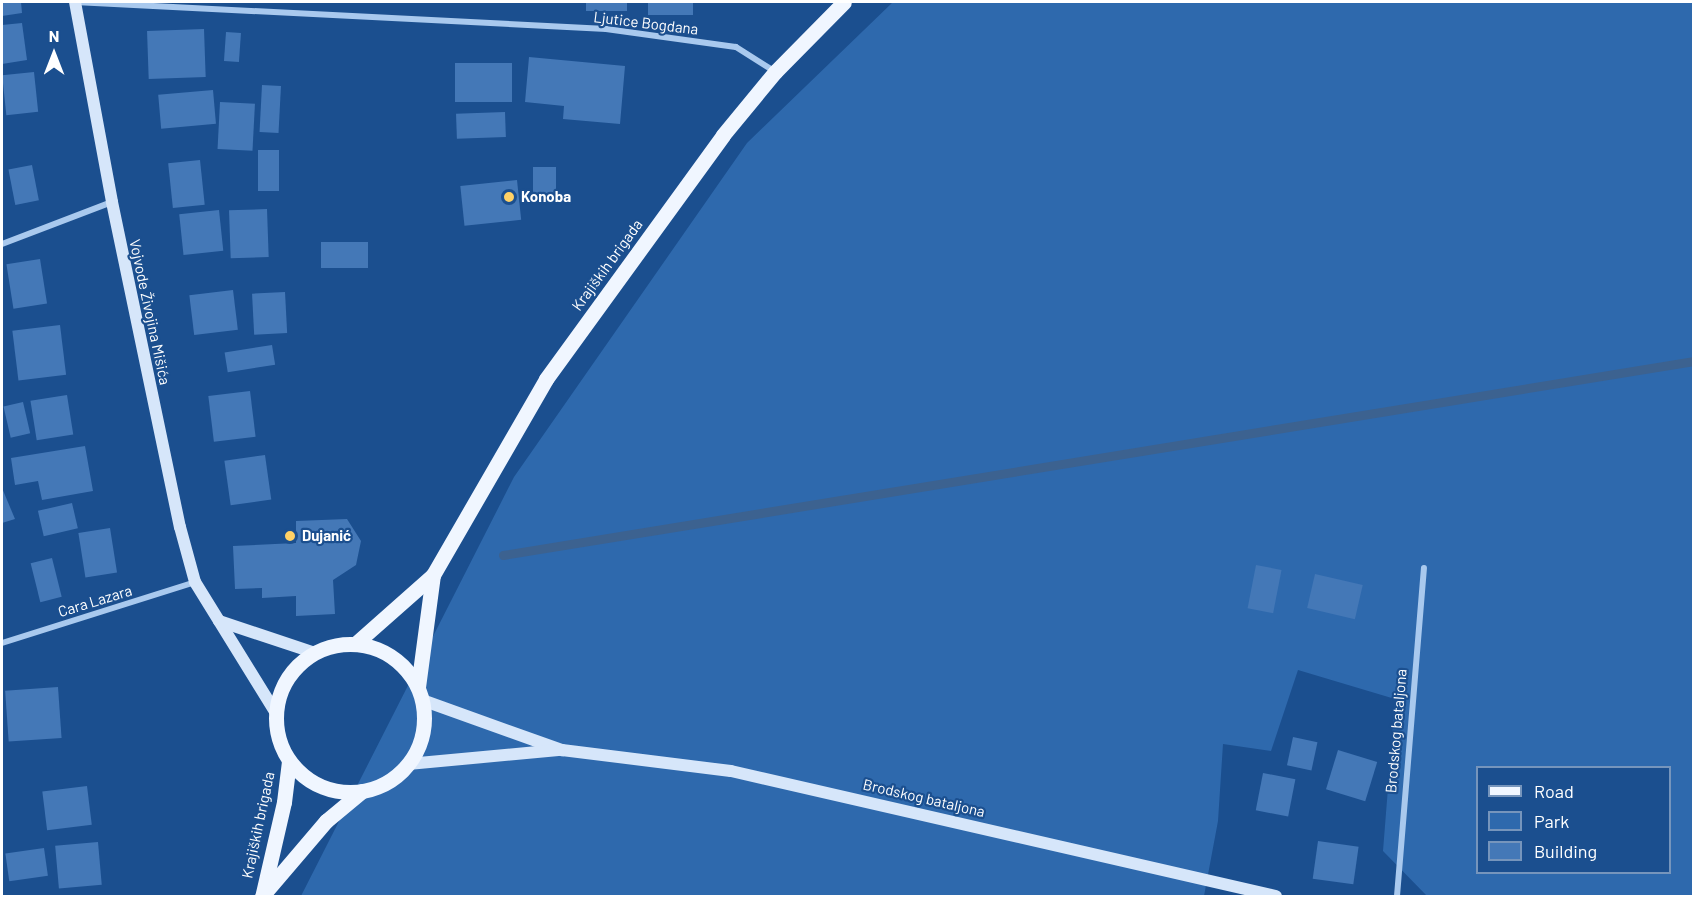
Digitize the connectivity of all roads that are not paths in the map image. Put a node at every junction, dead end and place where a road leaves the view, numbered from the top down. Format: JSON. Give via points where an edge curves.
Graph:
{"nodes":[{"id":1,"x":75,"y":2,"type":"edge"},
{"id":2,"x":844,"y":2,"type":"edge"},
{"id":3,"x":776,"y":72,"type":"junction"},
{"id":4,"x":112,"y":202,"type":"junction"},
{"id":5,"x":2,"y":244,"type":"edge"},
{"id":6,"x":1424,"y":568,"type":"dead end"},
{"id":7,"x":433,"y":575,"type":"junction"},
{"id":8,"x":195,"y":582,"type":"junction"},
{"id":9,"x":219,"y":621,"type":"junction"},
{"id":10,"x":2,"y":643,"type":"edge"},
{"id":11,"x":355,"y":644,"type":"junction"},
{"id":12,"x":315,"y":653,"type":"junction"},
{"id":13,"x":420,"y":693,"type":"junction"},
{"id":14,"x":276,"y":713,"type":"junction"},
{"id":15,"x":562,"y":750,"type":"junction"},
{"id":16,"x":289,"y":761,"type":"junction"},
{"id":17,"x":408,"y":764,"type":"junction"},
{"id":18,"x":362,"y":791,"type":"junction"},
{"id":19,"x":262,"y":897,"type":"edge"},
{"id":20,"x":1276,"y":897,"type":"edge"},
{"id":21,"x":1398,"y":897,"type":"edge"}],
"edges":[{"from":1,"to":3,"type":"street","name":"Ljutice Bogdana","via":[[606,29],[736,47]]},
{"from":1,"to":4,"type":"street","name":"Vojvode Živojina Mišića"},
{"from":2,"to":3,"type":"main road","name":"Krajiških brigada"},
{"from":3,"to":7,"type":"main road","name":"Krajiških brigada","via":[[723,135],[546,379]]},
{"from":4,"to":5,"type":"street"},
{"from":4,"to":8,"type":"street","name":"Vojvode Živojina Mišića"},
{"from":6,"to":21,"type":"street","name":"Brodskog bataljona"},
{"from":7,"to":11,"type":"main road","name":"Krajiških brigada"},
{"from":7,"to":13,"type":"main road","name":"Krajiških brigada"},
{"from":8,"to":9,"type":"street","name":"Vojvode Živojina Mišića"},
{"from":8,"to":10,"type":"street","name":"Cara Lazara"},
{"from":9,"to":12,"type":"street"},
{"from":9,"to":14,"type":"street","name":"Vojvode Živojina Mišića"},
{"from":11,"to":12,"type":"main road"},
{"from":11,"to":13,"type":"main road","via":[[392,657]]},
{"from":12,"to":14,"type":"main road","via":[[286,681]]},
{"from":13,"to":15,"type":"street","name":"Brodskog bataljona"},
{"from":13,"to":17,"type":"main road","via":[[424,722],[420,744]]},
{"from":14,"to":16,"type":"main road","via":[[280,742]]},
{"from":15,"to":17,"type":"street","name":"Brodskog bataljona"},
{"from":15,"to":20,"type":"street","name":"Brodskog bataljona","via":[[731,771]]},
{"from":16,"to":18,"type":"main road","via":[[309,780],[334,790]]},
{"from":16,"to":19,"type":"main road","name":"Krajiških brigada","via":[[284,802]]},
{"from":17,"to":18,"type":"main road","via":[[387,782]]},
{"from":18,"to":19,"type":"main road","name":"Krajiških brigada","via":[[326,821]]}]}
